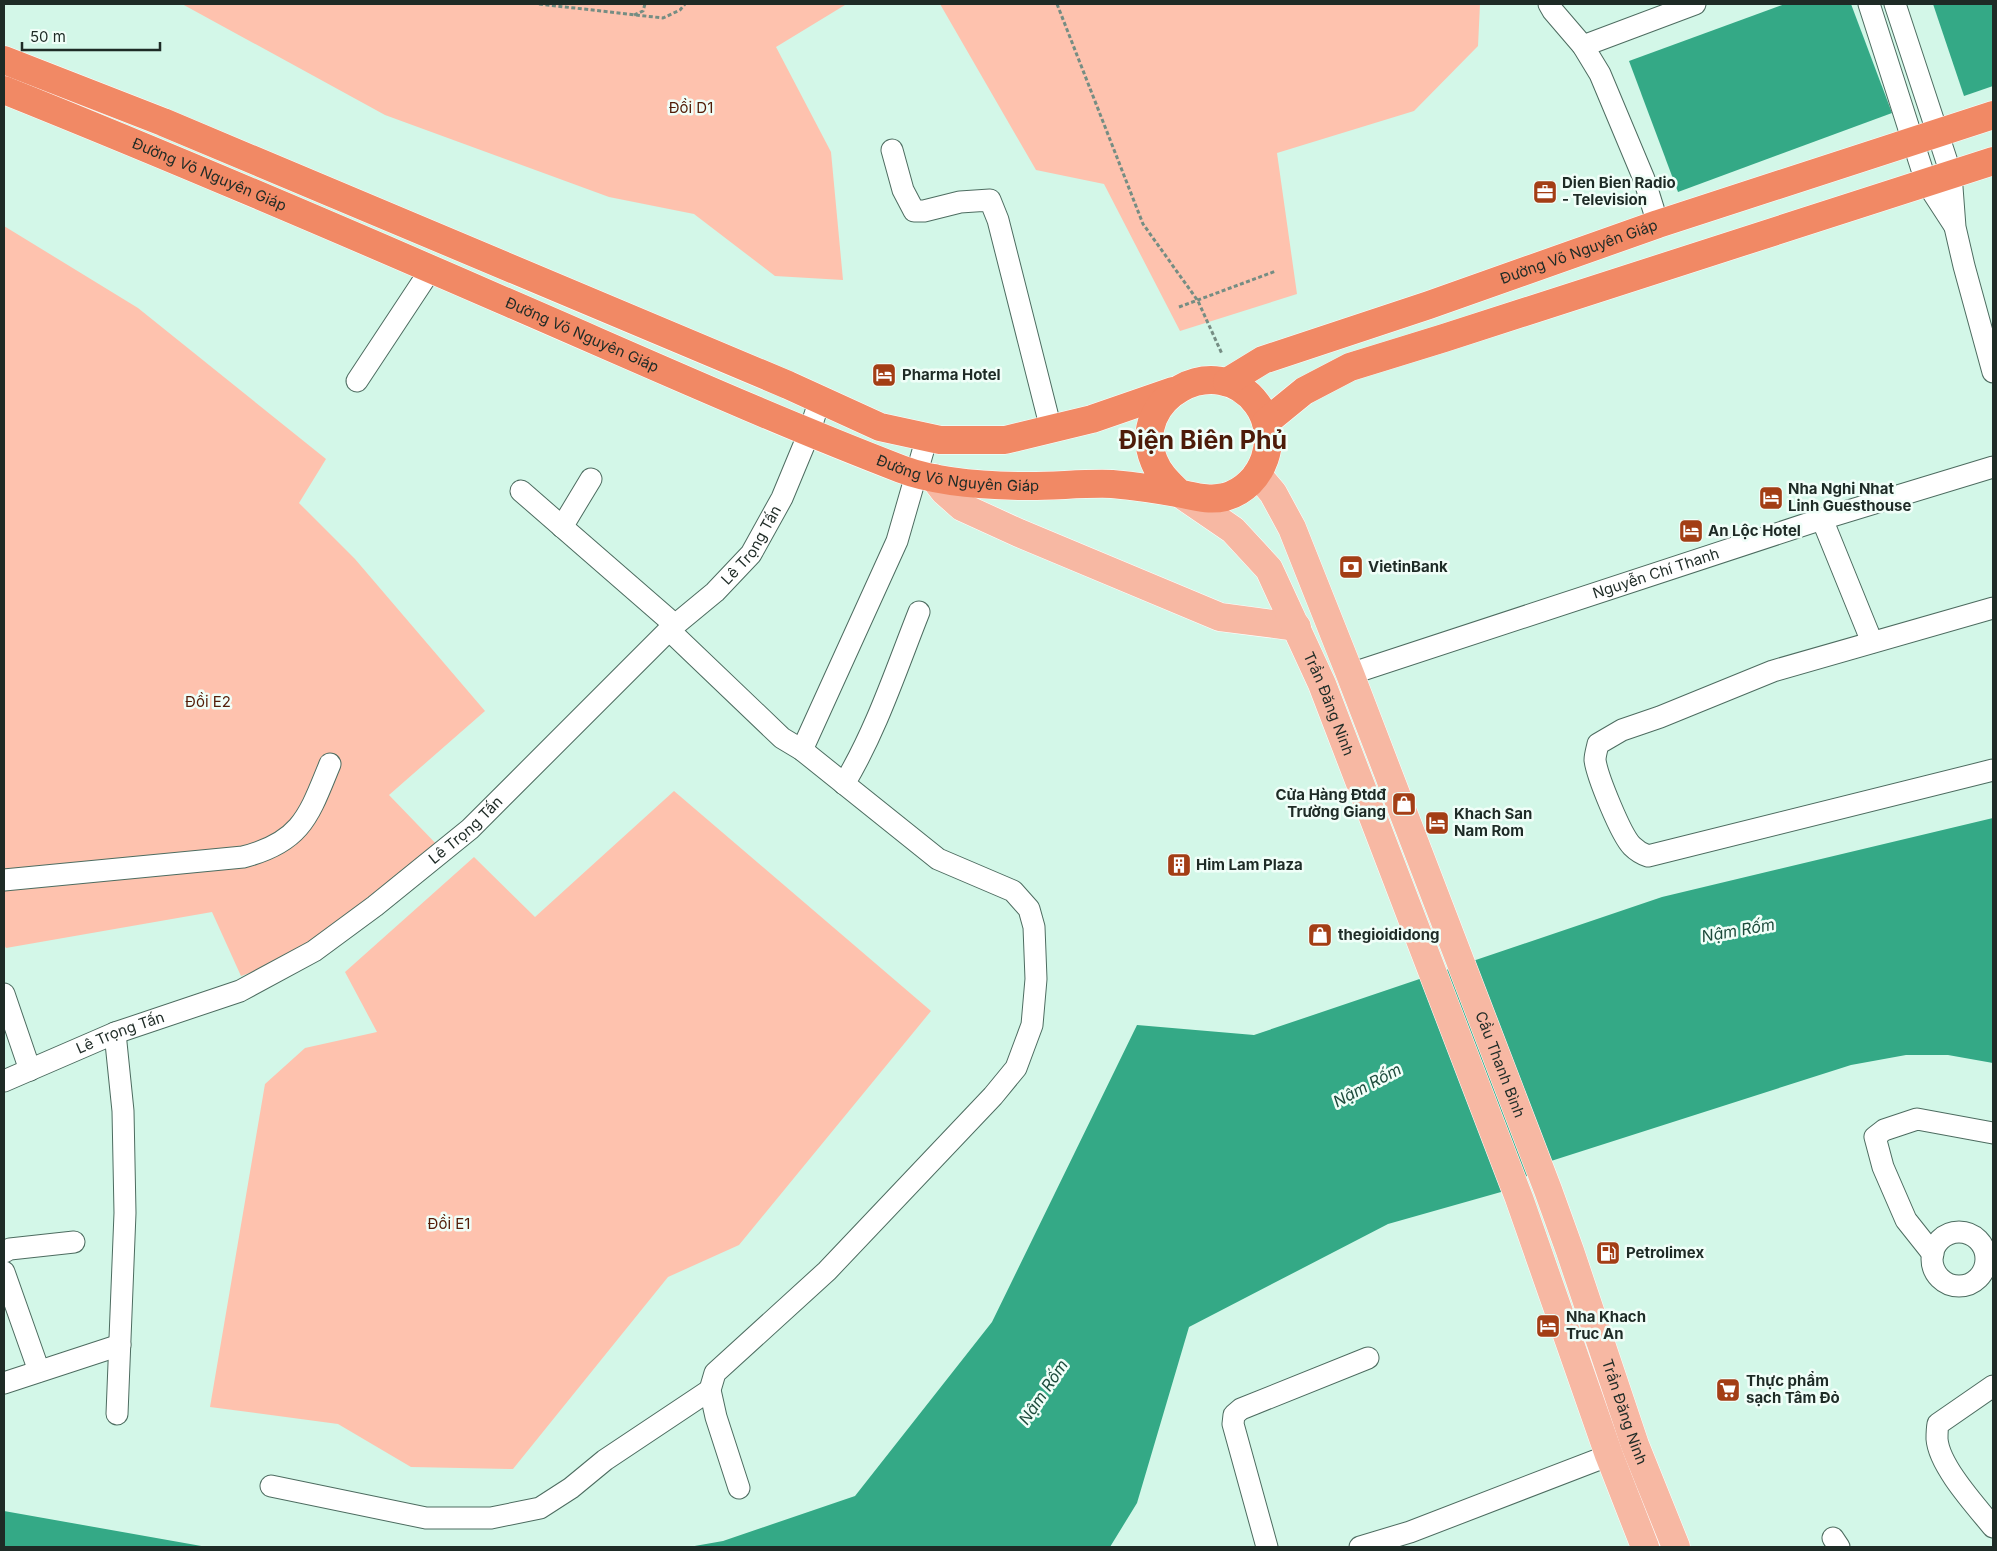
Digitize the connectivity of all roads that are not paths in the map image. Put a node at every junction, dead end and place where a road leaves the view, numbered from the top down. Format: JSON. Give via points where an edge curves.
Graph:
{"nodes":[{"id":1,"x":1549,"y":4,"type":"edge"},
{"id":2,"x":1695,"y":4,"type":"edge"},
{"id":3,"x":1869,"y":4,"type":"edge"},
{"id":4,"x":1895,"y":4,"type":"edge"},
{"id":5,"x":1583,"y":46,"type":"junction"},
{"id":6,"x":4,"y":60,"type":"edge"},
{"id":7,"x":4,"y":90,"type":"edge"},
{"id":8,"x":1993,"y":115,"type":"edge"},
{"id":9,"x":1926,"y":137,"type":"junction"},
{"id":10,"x":200,"y":138,"type":"junction"},
{"id":11,"x":892,"y":150,"type":"dead end"},
{"id":12,"x":1993,"y":161,"type":"edge"},
{"id":13,"x":190,"y":165,"type":"junction"},
{"id":14,"x":1939,"y":178,"type":"junction"},
{"id":15,"x":1658,"y":224,"type":"junction"},
{"id":16,"x":430,"y":269,"type":"junction"},
{"id":17,"x":1993,"y":372,"type":"edge"},
{"id":18,"x":357,"y":381,"type":"dead end"},
{"id":19,"x":1227,"y":382,"type":"junction"},
{"id":20,"x":1173,"y":391,"type":"junction"},
{"id":21,"x":820,"y":399,"type":"junction"},
{"id":22,"x":1266,"y":422,"type":"junction"},
{"id":23,"x":1051,"y":429,"type":"junction"},
{"id":24,"x":809,"y":433,"type":"junction"},
{"id":25,"x":927,"y":437,"type":"junction"},
{"id":26,"x":1993,"y":467,"type":"edge"},
{"id":27,"x":1258,"y":474,"type":"junction"},
{"id":28,"x":926,"y":477,"type":"junction"},
{"id":29,"x":591,"y":478,"type":"dead end"},
{"id":30,"x":521,"y":491,"type":"dead end"},
{"id":31,"x":1179,"y":493,"type":"junction"},
{"id":32,"x":1822,"y":519,"type":"junction"},
{"id":33,"x":562,"y":526,"type":"junction"},
{"id":34,"x":1993,"y":608,"type":"edge"},
{"id":35,"x":919,"y":612,"type":"dead end"},
{"id":36,"x":1297,"y":627,"type":"junction"},
{"id":37,"x":672,"y":628,"type":"junction"},
{"id":38,"x":1872,"y":642,"type":"junction"},
{"id":39,"x":1350,"y":674,"type":"junction"},
{"id":40,"x":1322,"y":684,"type":"junction"},
{"id":41,"x":802,"y":750,"type":"junction"},
{"id":42,"x":330,"y":764,"type":"dead end"},
{"id":43,"x":1993,"y":770,"type":"edge"},
{"id":44,"x":844,"y":784,"type":"junction"},
{"id":45,"x":4,"y":880,"type":"edge"},
{"id":46,"x":1452,"y":941,"type":"joint"},
{"id":47,"x":1425,"y":953,"type":"joint"},
{"id":48,"x":4,"y":994,"type":"edge"},
{"id":49,"x":115,"y":1033,"type":"junction"},
{"id":50,"x":30,"y":1070,"type":"junction"},
{"id":51,"x":4,"y":1081,"type":"edge"},
{"id":52,"x":1993,"y":1133,"type":"edge"},
{"id":53,"x":1548,"y":1190,"type":"joint"},
{"id":54,"x":1519,"y":1198,"type":"joint"},
{"id":55,"x":74,"y":1242,"type":"dead end"},
{"id":56,"x":1989,"y":1250,"type":"edge"},
{"id":57,"x":4,"y":1252,"type":"edge"},
{"id":58,"x":1932,"y":1254,"type":"junction"},
{"id":59,"x":4,"y":1272,"type":"edge"},
{"id":60,"x":120,"y":1345,"type":"junction"},
{"id":61,"x":1368,"y":1358,"type":"dead end"},
{"id":62,"x":39,"y":1371,"type":"junction"},
{"id":63,"x":4,"y":1383,"type":"edge"},
{"id":64,"x":1993,"y":1386,"type":"edge"},
{"id":65,"x":710,"y":1390,"type":"junction"},
{"id":66,"x":117,"y":1414,"type":"dead end"},
{"id":67,"x":1635,"y":1445,"type":"junction"},
{"id":68,"x":1609,"y":1455,"type":"junction"},
{"id":69,"x":271,"y":1486,"type":"dead end"},
{"id":70,"x":740,"y":1488,"type":"dead end"},
{"id":71,"x":1993,"y":1527,"type":"edge"},
{"id":72,"x":1413,"y":1540,"type":"edge"},
{"id":73,"x":1267,"y":1547,"type":"edge"},
{"id":74,"x":1360,"y":1547,"type":"edge"},
{"id":75,"x":1645,"y":1547,"type":"edge"},
{"id":76,"x":1676,"y":1547,"type":"edge"}],
"edges":[{"from":1,"to":5,"type":"street"},
{"from":2,"to":5,"type":"street"},
{"from":3,"to":9,"type":"street"},
{"from":4,"to":9,"type":"street"},
{"from":5,"to":15,"type":"street","via":[[1600,74],[1644,179]]},
{"from":6,"to":10,"type":"highway","name":"Đường Võ Nguyên Giáp"},
{"from":7,"to":13,"type":"highway","name":"Đường Võ Nguyên Giáp"},
{"from":8,"to":9,"type":"highway","name":"Đường Võ Nguyên Giáp"},
{"from":9,"to":14,"type":"street"},
{"from":9,"to":15,"type":"highway","name":"Đường Võ Nguyên Giáp"},
{"from":10,"to":13,"type":"main road"},
{"from":10,"to":21,"type":"highway","name":"Đường Võ Nguyên Giáp"},
{"from":11,"to":23,"type":"street","via":[[903,190],[914,211],[990,200],[998,220]]},
{"from":12,"to":14,"type":"highway"},
{"from":13,"to":16,"type":"highway","name":"Đường Võ Nguyên Giáp"},
{"from":14,"to":17,"type":"street"},
{"from":14,"to":22,"type":"highway","via":[[1350,367],[1304,391]]},
{"from":15,"to":19,"type":"highway","name":"Đường Võ Nguyên Giáp","via":[[1264,360]]},
{"from":16,"to":18,"type":"street"},
{"from":16,"to":24,"type":"highway","name":"Đường Võ Nguyên Giáp"},
{"from":19,"to":20,"type":"highway","via":[[1209,379],[1190,382]]},
{"from":19,"to":22,"type":"highway","via":[[1244,391],[1258,405]]},
{"from":20,"to":23,"type":"highway","name":"Đường Võ Nguyên Giáp","via":[[1092,419]]},
{"from":20,"to":31,"type":"highway","via":[[1160,405],[1152,422],[1149,441],[1153,460],[1163,477]]},
{"from":21,"to":24,"type":"street","name":"Lê Trọng Tấn"},
{"from":21,"to":25,"type":"highway","name":"Đường Võ Nguyên Giáp","via":[[880,427]]},
{"from":22,"to":27,"type":"highway","via":[[1269,441],[1266,458]]},
{"from":23,"to":25,"type":"highway","name":"Đường Võ Nguyên Giáp","via":[[1005,440]]},
{"from":24,"to":28,"type":"highway","name":"Đường Võ Nguyên Giáp"},
{"from":24,"to":37,"type":"street","name":"Lê Trọng Tấn","via":[[782,498],[751,554],[715,592]]},
{"from":25,"to":28,"type":"street"},
{"from":26,"to":32,"type":"street","name":"Nguyễn Chí Thanh"},
{"from":27,"to":31,"type":"highway","via":[[1229,496],[1212,499]]},
{"from":27,"to":39,"type":"main road","name":"Trần Đăng Ninh","via":[[1273,493],[1292,528]]},
{"from":28,"to":31,"type":"highway","name":"Đường Võ Nguyên Giáp","via":[[1026,486],[1113,484]]},
{"from":28,"to":36,"type":"main road","via":[[962,507],[1220,617]]},
{"from":28,"to":41,"type":"street"},
{"from":29,"to":33,"type":"street"},
{"from":30,"to":33,"type":"street"},
{"from":31,"to":36,"type":"main road","name":"Trần Đăng Ninh","via":[[1233,530],[1269,569]]},
{"from":32,"to":38,"type":"street"},
{"from":32,"to":39,"type":"street","name":"Nguyễn Chí Thanh"},
{"from":33,"to":37,"type":"street"},
{"from":34,"to":38,"type":"street"},
{"from":35,"to":44,"type":"street","via":[[857,763]]},
{"from":36,"to":40,"type":"main road","name":"Trần Đăng Ninh"},
{"from":37,"to":41,"type":"street","via":[[782,738]]},
{"from":37,"to":49,"type":"street","name":"Lê Trọng Tấn","via":[[470,829],[314,951],[240,991]]},
{"from":38,"to":43,"type":"street","via":[[1773,671],[1622,730],[1598,744],[1597,768],[1624,836],[1631,845],[1648,856]]},
{"from":39,"to":40,"type":"main road"},
{"from":39,"to":46,"type":"main road","name":"Trần Đăng Ninh"},
{"from":40,"to":47,"type":"main road","name":"Trần Đăng Ninh"},
{"from":41,"to":44,"type":"street"},
{"from":42,"to":45,"type":"street","via":[[310,813],[300,826],[289,837],[260,853]]},
{"from":44,"to":65,"type":"street","via":[[938,858],[1013,891],[1029,909],[1034,927],[1036,979],[1032,1026],[1016,1068],[993,1096],[827,1271],[715,1373]]},
{"from":46,"to":53,"type":"main road","name":"Cầu Thanh Bình"},
{"from":47,"to":54,"type":"main road","name":"Cầu Thanh Bình"},
{"from":48,"to":50,"type":"street"},
{"from":49,"to":50,"type":"street","name":"Lê Trọng Tấn"},
{"from":49,"to":60,"type":"street","via":[[123,1111],[125,1213]]},
{"from":50,"to":51,"type":"street","name":"Lê Trọng Tấn"},
{"from":52,"to":58,"type":"street","via":[[1917,1119],[1884,1130],[1875,1137],[1883,1167],[1906,1220]]},
{"from":53,"to":67,"type":"main road","name":"Trần Đăng Ninh"},
{"from":54,"to":68,"type":"main road","name":"Trần Đăng Ninh"},
{"from":55,"to":57,"type":"street"},
{"from":56,"to":58,"type":"street","via":[[1977,1238],[1964,1232],[1950,1233],[1938,1241]]},
{"from":56,"to":58,"type":"street","via":[[1980,1277],[1968,1285],[1954,1286],[1942,1280],[1934,1268]]},
{"from":59,"to":62,"type":"street"},
{"from":60,"to":62,"type":"street"},
{"from":60,"to":66,"type":"street"},
{"from":61,"to":73,"type":"street","via":[[1234,1415],[1233,1424]]},
{"from":62,"to":63,"type":"street"},
{"from":64,"to":71,"type":"street","via":[[1938,1424],[1937,1440],[1954,1478]]},
{"from":65,"to":69,"type":"street","via":[[540,1508],[491,1518],[426,1518]]},
{"from":65,"to":70,"type":"street"},
{"from":67,"to":68,"type":"street"},
{"from":67,"to":76,"type":"main road","name":"Trần Đăng Ninh"},
{"from":68,"to":72,"type":"street"},
{"from":68,"to":75,"type":"main road","name":"Trần Đăng Ninh"},
{"from":72,"to":74,"type":"street"}]}
